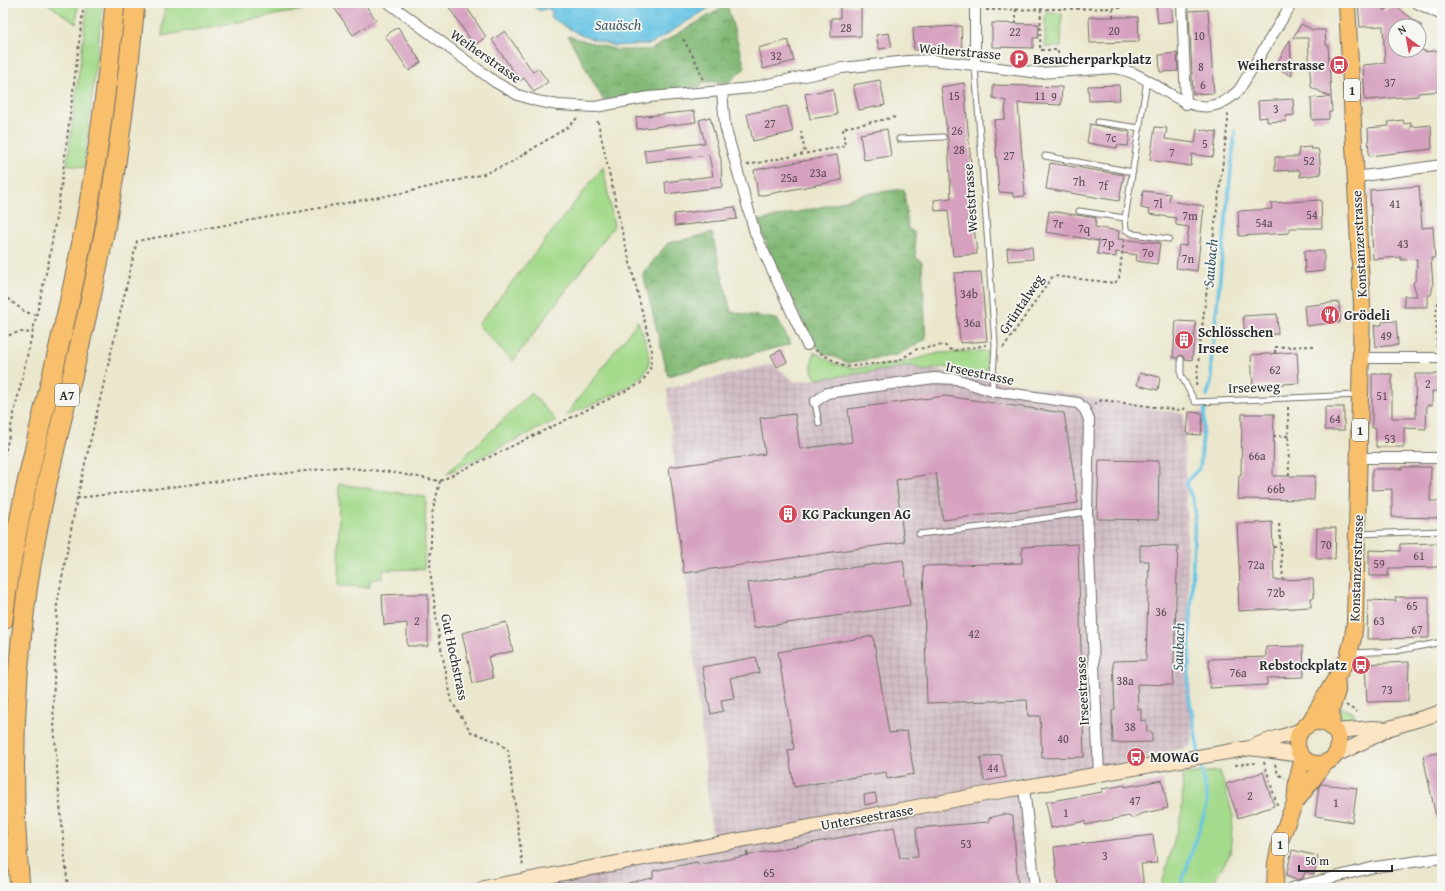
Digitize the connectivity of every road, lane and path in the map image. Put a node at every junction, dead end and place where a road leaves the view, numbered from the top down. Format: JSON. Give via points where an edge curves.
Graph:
{"nodes":[{"id":1,"x":84,"y":3,"type":"edge"},
{"id":2,"x":115,"y":3,"type":"edge"},
{"id":3,"x":135,"y":3,"type":"edge"},
{"id":4,"x":389,"y":3,"type":"edge"},
{"id":5,"x":1041,"y":3,"type":"edge"},
{"id":6,"x":1182,"y":3,"type":"edge"},
{"id":7,"x":1292,"y":3,"type":"edge"},
{"id":8,"x":1347,"y":3,"type":"edge"},
{"id":9,"x":1417,"y":3,"type":"edge"},
{"id":10,"x":975,"y":6,"type":"edge"},
{"id":11,"x":1041,"y":8,"type":"junction"},
{"id":12,"x":1113,"y":8,"type":"junction"},
{"id":13,"x":1124,"y":8,"type":"dead end"},
{"id":14,"x":1016,"y":9,"type":"junction"},
{"id":15,"x":1442,"y":15,"type":"edge"},
{"id":16,"x":1113,"y":17,"type":"dead end"},
{"id":17,"x":1016,"y":24,"type":"dead end"},
{"id":18,"x":683,"y":39,"type":"dead end"},
{"id":19,"x":975,"y":66,"type":"junction"},
{"id":20,"x":1058,"y":72,"type":"junction"},
{"id":21,"x":1147,"y":80,"type":"junction"},
{"id":22,"x":722,"y":91,"type":"junction"},
{"id":23,"x":705,"y":93,"type":"junction"},
{"id":24,"x":1227,"y":101,"type":"junction"},
{"id":25,"x":1186,"y":104,"type":"junction"},
{"id":26,"x":591,"y":108,"type":"junction"},
{"id":27,"x":896,"y":117,"type":"dead end"},
{"id":28,"x":1098,"y":122,"type":"dead end"},
{"id":29,"x":1140,"y":128,"type":"junction"},
{"id":30,"x":801,"y":132,"type":"dead end"},
{"id":31,"x":943,"y":137,"type":"dead end"},
{"id":32,"x":899,"y":139,"type":"dead end"},
{"id":33,"x":805,"y":153,"type":"junction"},
{"id":34,"x":1045,"y":156,"type":"dead end"},
{"id":35,"x":1440,"y":166,"type":"edge"},
{"id":36,"x":736,"y":167,"type":"junction"},
{"id":37,"x":1133,"y":172,"type":"junction"},
{"id":38,"x":1356,"y":177,"type":"junction"},
{"id":39,"x":1079,"y":211,"type":"dead end"},
{"id":40,"x":1126,"y":218,"type":"junction"},
{"id":41,"x":1442,"y":222,"type":"edge"},
{"id":42,"x":1126,"y":230,"type":"junction"},
{"id":43,"x":1169,"y":239,"type":"dead end"},
{"id":44,"x":1442,"y":284,"type":"edge"},
{"id":45,"x":3,"y":295,"type":"edge"},
{"id":46,"x":37,"y":315,"type":"junction"},
{"id":47,"x":33,"y":333,"type":"junction"},
{"id":48,"x":3,"y":337,"type":"edge"},
{"id":49,"x":995,"y":344,"type":"junction"},
{"id":50,"x":807,"y":345,"type":"joint"},
{"id":51,"x":1316,"y":346,"type":"dead end"},
{"id":52,"x":1275,"y":353,"type":"dead end"},
{"id":53,"x":1362,"y":358,"type":"junction"},
{"id":54,"x":1439,"y":358,"type":"edge"},
{"id":55,"x":1181,"y":359,"type":"dead end"},
{"id":56,"x":994,"y":362,"type":"junction"},
{"id":57,"x":992,"y":392,"type":"junction"},
{"id":58,"x":1361,"y":395,"type":"junction"},
{"id":59,"x":1288,"y":398,"type":"junction"},
{"id":60,"x":815,"y":402,"type":"joint"},
{"id":61,"x":1195,"y":402,"type":"junction"},
{"id":62,"x":1085,"y":410,"type":"junction"},
{"id":63,"x":819,"y":424,"type":"dead end"},
{"id":64,"x":1273,"y":436,"type":"dead end"},
{"id":65,"x":1288,"y":436,"type":"junction"},
{"id":66,"x":1360,"y":458,"type":"junction"},
{"id":67,"x":1442,"y":458,"type":"edge"},
{"id":68,"x":3,"y":462,"type":"edge"},
{"id":69,"x":1288,"y":476,"type":"dead end"},
{"id":70,"x":440,"y":481,"type":"junction"},
{"id":71,"x":77,"y":498,"type":"junction"},
{"id":72,"x":1087,"y":512,"type":"junction"},
{"id":73,"x":1279,"y":524,"type":"dead end"},
{"id":74,"x":1442,"y":531,"type":"edge"},
{"id":75,"x":919,"y":534,"type":"dead end"},
{"id":76,"x":1357,"y":534,"type":"junction"},
{"id":77,"x":1273,"y":547,"type":"dead end"},
{"id":78,"x":1280,"y":547,"type":"junction"},
{"id":79,"x":1283,"y":580,"type":"dead end"},
{"id":80,"x":3,"y":620,"type":"edge"},
{"id":81,"x":1442,"y":642,"type":"edge"},
{"id":82,"x":1349,"y":654,"type":"junction"},
{"id":83,"x":1337,"y":679,"type":"junction"},
{"id":84,"x":1343,"y":704,"type":"dead end"},
{"id":85,"x":1358,"y":712,"type":"dead end"},
{"id":86,"x":1442,"y":712,"type":"edge"},
{"id":87,"x":1306,"y":727,"type":"junction"},
{"id":88,"x":1334,"y":729,"type":"junction"},
{"id":89,"x":1386,"y":729,"type":"junction"},
{"id":90,"x":1250,"y":748,"type":"junction"},
{"id":91,"x":1302,"y":756,"type":"junction"},
{"id":92,"x":1331,"y":759,"type":"junction"},
{"id":93,"x":1264,"y":762,"type":"junction"},
{"id":94,"x":1231,"y":766,"type":"dead end"},
{"id":95,"x":1100,"y":774,"type":"junction"},
{"id":96,"x":1290,"y":779,"type":"dead end"},
{"id":97,"x":1024,"y":788,"type":"junction"},
{"id":98,"x":1295,"y":803,"type":"junction"},
{"id":99,"x":1280,"y":812,"type":"dead end"},
{"id":100,"x":522,"y":858,"type":"dead end"},
{"id":101,"x":1442,"y":858,"type":"edge"},
{"id":102,"x":20,"y":888,"type":"edge"},
{"id":103,"x":68,"y":888,"type":"edge"},
{"id":104,"x":484,"y":888,"type":"edge"},
{"id":105,"x":1035,"y":888,"type":"edge"},
{"id":106,"x":1274,"y":888,"type":"edge"},
{"id":107,"x":1291,"y":888,"type":"edge"}],
"edges":[{"from":1,"to":46,"type":"path","via":[[61,187]]},
{"from":2,"to":80,"type":"highway","number":"A7","via":[[106,99],[90,203],[24,493]]},
{"from":3,"to":102,"type":"highway","number":"A7","via":[[124,106],[110,200],[91,297],[45,493],[23,622],[14,755]]},
{"from":4,"to":26,"type":"street","name":"Weiherstrasse","via":[[495,82],[518,95],[558,105]]},
{"from":5,"to":11,"type":"path"},
{"from":6,"to":25,"type":"street"},
{"from":7,"to":24,"type":"street","name":"Weiherstrasse","via":[[1246,82]]},
{"from":8,"to":38,"type":"main road","name":"Konstanzerstrasse","number":"1"},
{"from":9,"to":15,"type":"street"},
{"from":10,"to":14,"type":"path"},
{"from":10,"to":19,"type":"street","name":"Weststrasse"},
{"from":11,"to":12,"type":"path"},
{"from":11,"to":14,"type":"path"},
{"from":11,"to":20,"type":"path","via":[[1040,50],[1058,50]]},
{"from":12,"to":13,"type":"path"},
{"from":12,"to":16,"type":"path"},
{"from":14,"to":17,"type":"path"},
{"from":18,"to":23,"type":"path","via":[[701,72]]},
{"from":19,"to":20,"type":"street","name":"Weiherstrasse","via":[[1040,73]]},
{"from":19,"to":22,"type":"street","name":"Weiherstrasse","via":[[932,60],[908,60],[842,68],[750,88]]},
{"from":19,"to":49,"type":"lane","name":"Weststrasse"},
{"from":20,"to":21,"type":"street","name":"Weiherstrasse","via":[[1115,68],[1127,70]]},
{"from":21,"to":25,"type":"street","name":"Weiherstrasse"},
{"from":21,"to":29,"type":"lane"},
{"from":22,"to":23,"type":"street","name":"Weiherstrasse"},
{"from":22,"to":36,"type":"street","via":[[725,126]]},
{"from":23,"to":26,"type":"street","name":"Weiherstrasse","via":[[649,97]]},
{"from":24,"to":25,"type":"street","name":"Weiherstrasse","via":[[1207,107]]},
{"from":24,"to":61,"type":"path","via":[[1228,121]]},
{"from":26,"to":70,"type":"path","via":[[652,351],[650,371],[640,384]]},
{"from":26,"to":71,"type":"path","via":[[569,126],[510,163],[484,174],[407,192],[137,240]]},
{"from":27,"to":33,"type":"path","via":[[843,128],[845,146]]},
{"from":28,"to":29,"type":"lane"},
{"from":29,"to":37,"type":"lane"},
{"from":30,"to":33,"type":"path"},
{"from":31,"to":32,"type":"lane"},
{"from":33,"to":36,"type":"path"},
{"from":34,"to":37,"type":"lane"},
{"from":35,"to":38,"type":"street"},
{"from":35,"to":41,"type":"path"},
{"from":36,"to":50,"type":"street","via":[[755,233]]},
{"from":37,"to":40,"type":"lane"},
{"from":38,"to":53,"type":"main road","name":"Konstanzerstrasse","number":"1"},
{"from":39,"to":40,"type":"lane"},
{"from":40,"to":42,"type":"lane"},
{"from":42,"to":43,"type":"lane","via":[[1134,234]]},
{"from":42,"to":56,"type":"path","name":"Grüntalweg","via":[[1119,278],[1114,283],[1052,276]]},
{"from":44,"to":54,"type":"path","via":[[1436,313]]},
{"from":45,"to":46,"type":"path","via":[[26,312]]},
{"from":46,"to":47,"type":"path"},
{"from":47,"to":48,"type":"path","via":[[19,332]]},
{"from":47,"to":68,"type":"path"},
{"from":49,"to":50,"type":"path","via":[[953,351],[944,345],[924,348],[898,361],[845,367]]},
{"from":49,"to":56,"type":"lane","name":"Weststrasse"},
{"from":51,"to":52,"type":"path","via":[[1275,347]]},
{"from":53,"to":54,"type":"street"},
{"from":53,"to":58,"type":"main road","name":"Konstanzerstrasse","number":"1"},
{"from":55,"to":61,"type":"lane","via":[[1181,375]]},
{"from":56,"to":57,"type":"lane","name":"Weststrasse"},
{"from":57,"to":60,"type":"street","name":"Irseestrasse","via":[[956,379],[934,378],[827,393]]},
{"from":57,"to":62,"type":"street","name":"Irseestrasse","via":[[1078,403]]},
{"from":58,"to":59,"type":"lane","name":"Irseeweg"},
{"from":58,"to":66,"type":"main road","name":"Konstanzerstrasse","number":"1"},
{"from":59,"to":61,"type":"lane","name":"Irseeweg"},
{"from":59,"to":65,"type":"path"},
{"from":60,"to":63,"type":"lane"},
{"from":61,"to":62,"type":"path","via":[[1192,407],[1178,410],[1102,400]]},
{"from":62,"to":72,"type":"street","name":"Irseestrasse","via":[[1089,420]]},
{"from":64,"to":65,"type":"path"},
{"from":65,"to":69,"type":"path"},
{"from":66,"to":67,"type":"street"},
{"from":66,"to":76,"type":"main road","name":"Konstanzerstrasse","number":"1"},
{"from":70,"to":71,"type":"path","via":[[390,472],[339,467]]},
{"from":70,"to":100,"type":"path","name":"Gut Hochstrass","via":[[432,514],[430,570],[438,638],[452,702],[471,732],[498,742],[508,750]]},
{"from":71,"to":103,"type":"path","via":[[57,605],[54,706]]},
{"from":72,"to":75,"type":"lane"},
{"from":72,"to":95,"type":"street","name":"Irseestrasse"},
{"from":73,"to":78,"type":"path"},
{"from":74,"to":76,"type":"lane"},
{"from":76,"to":82,"type":"main road","name":"Konstanzerstrasse","number":"1","via":[[1354,621]]},
{"from":77,"to":78,"type":"path"},
{"from":78,"to":79,"type":"path"},
{"from":81,"to":82,"type":"lane","via":[[1396,651]]},
{"from":82,"to":83,"type":"main road","name":"Konstanzerstrasse","number":"1"},
{"from":83,"to":87,"type":"main road","name":"Konstanzerstrasse","number":"1","via":[[1327,690]]},
{"from":83,"to":88,"type":"main road","name":"Konstanzerstrasse","number":"1","via":[[1337,691],[1331,710]]},
{"from":84,"to":85,"type":"path"},
{"from":86,"to":89,"type":"street"},
{"from":87,"to":88,"type":"main road","via":[[1321,723]]},
{"from":87,"to":90,"type":"street","name":"Unterseestrasse"},
{"from":87,"to":91,"type":"main road","via":[[1298,742]]},
{"from":88,"to":89,"type":"street"},
{"from":88,"to":92,"type":"main road","via":[[1339,745]]},
{"from":89,"to":92,"type":"street"},
{"from":90,"to":91,"type":"street","name":"Unterseestrasse"},
{"from":90,"to":95,"type":"street","name":"Unterseestrasse"},
{"from":91,"to":92,"type":"main road","via":[[1313,764]]},
{"from":91,"to":98,"type":"main road","number":"1","via":[[1296,781]]},
{"from":92,"to":98,"type":"main road","number":"1"},
{"from":93,"to":94,"type":"path"},
{"from":93,"to":96,"type":"path","via":[[1275,762],[1278,774]]},
{"from":93,"to":99,"type":"path"},
{"from":95,"to":97,"type":"street","name":"Unterseestrasse"},
{"from":97,"to":104,"type":"street","name":"Unterseestrasse"},
{"from":97,"to":105,"type":"street"},
{"from":98,"to":106,"type":"main road","number":"1","via":[[1281,839]]},
{"from":101,"to":107,"type":"street","via":[[1375,867]]}]}
